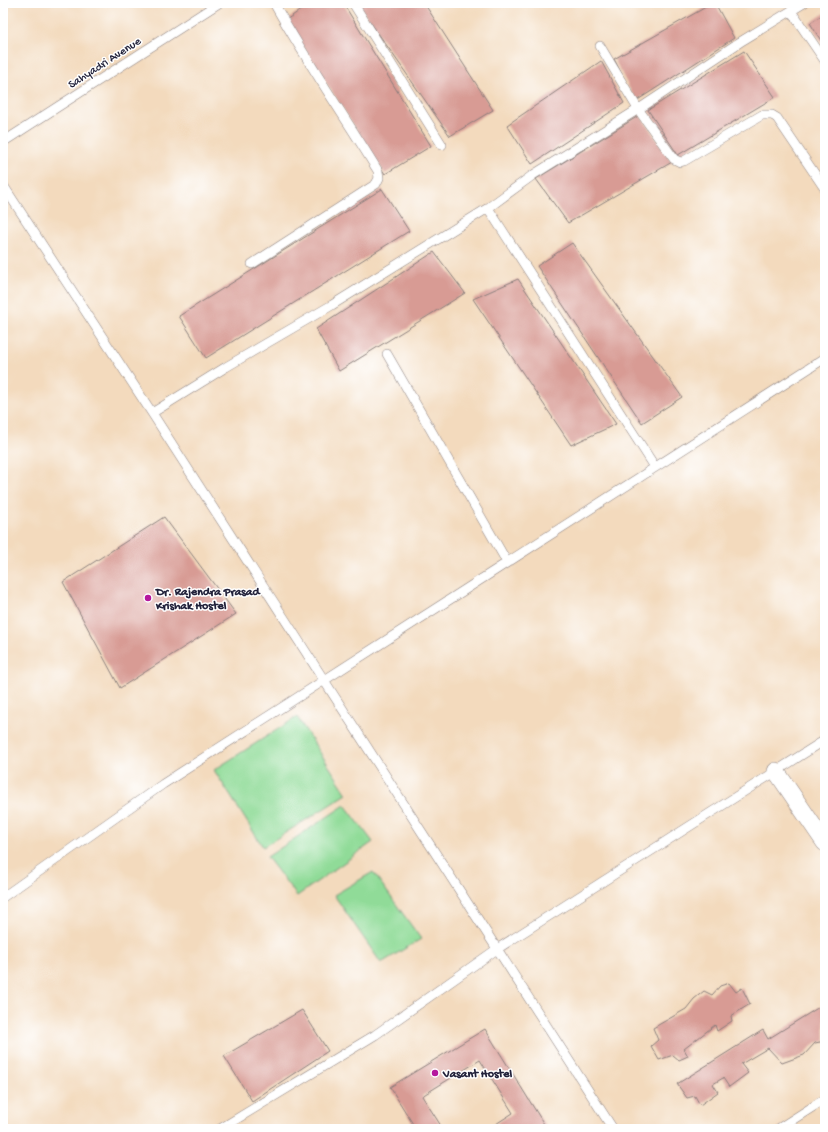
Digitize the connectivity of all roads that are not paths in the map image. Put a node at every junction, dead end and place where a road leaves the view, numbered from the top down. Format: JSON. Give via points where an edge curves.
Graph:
{"nodes":[{"id":1,"x":219,"y":3,"type":"edge"},
{"id":2,"x":274,"y":3,"type":"edge"},
{"id":3,"x":353,"y":3,"type":"edge"},
{"id":4,"x":804,"y":3,"type":"edge"},
{"id":5,"x":791,"y":10,"type":"junction"},
{"id":6,"x":600,"y":46,"type":"dead end"},
{"id":7,"x":825,"y":61,"type":"edge"},
{"id":8,"x":638,"y":109,"type":"junction"},
{"id":9,"x":3,"y":142,"type":"edge"},
{"id":10,"x":442,"y":145,"type":"dead end"},
{"id":11,"x":3,"y":185,"type":"edge"},
{"id":12,"x":825,"y":189,"type":"edge"},
{"id":13,"x":488,"y":208,"type":"junction"},
{"id":14,"x":252,"y":264,"type":"dead end"},
{"id":15,"x":387,"y":354,"type":"dead end"},
{"id":16,"x":825,"y":358,"type":"edge"},
{"id":17,"x":152,"y":413,"type":"junction"},
{"id":18,"x":655,"y":467,"type":"junction"},
{"id":19,"x":507,"y":562,"type":"junction"},
{"id":20,"x":323,"y":681,"type":"junction"},
{"id":21,"x":825,"y":740,"type":"edge"},
{"id":22,"x":776,"y":771,"type":"junction"},
{"id":23,"x":825,"y":843,"type":"edge"},
{"id":24,"x":3,"y":897,"type":"edge"},
{"id":25,"x":497,"y":949,"type":"junction"},
{"id":26,"x":825,"y":1099,"type":"edge"},
{"id":27,"x":220,"y":1129,"type":"edge"},
{"id":28,"x":613,"y":1129,"type":"edge"},
{"id":29,"x":778,"y":1129,"type":"edge"}],
"edges":[{"from":1,"to":9,"type":"lane","name":"Sahyadri Avenue"},
{"from":2,"to":14,"type":"lane","via":[[378,171],[379,178],[376,184]]},
{"from":3,"to":10,"type":"lane"},
{"from":4,"to":5,"type":"lane"},
{"from":5,"to":7,"type":"lane"},
{"from":5,"to":8,"type":"lane"},
{"from":6,"to":8,"type":"lane"},
{"from":8,"to":12,"type":"lane","via":[[674,159],[680,162],[762,115],[772,115],[777,118]]},
{"from":8,"to":13,"type":"lane"},
{"from":11,"to":17,"type":"lane"},
{"from":13,"to":17,"type":"lane"},
{"from":13,"to":18,"type":"lane"},
{"from":15,"to":19,"type":"lane"},
{"from":16,"to":18,"type":"lane"},
{"from":17,"to":20,"type":"lane"},
{"from":18,"to":19,"type":"lane"},
{"from":19,"to":20,"type":"lane"},
{"from":20,"to":24,"type":"lane","via":[[163,784]]},
{"from":20,"to":25,"type":"lane"},
{"from":21,"to":22,"type":"lane"},
{"from":22,"to":23,"type":"street"},
{"from":22,"to":25,"type":"lane"},
{"from":25,"to":27,"type":"lane","via":[[375,1035]]},
{"from":25,"to":28,"type":"lane"},
{"from":26,"to":29,"type":"lane"}]}
